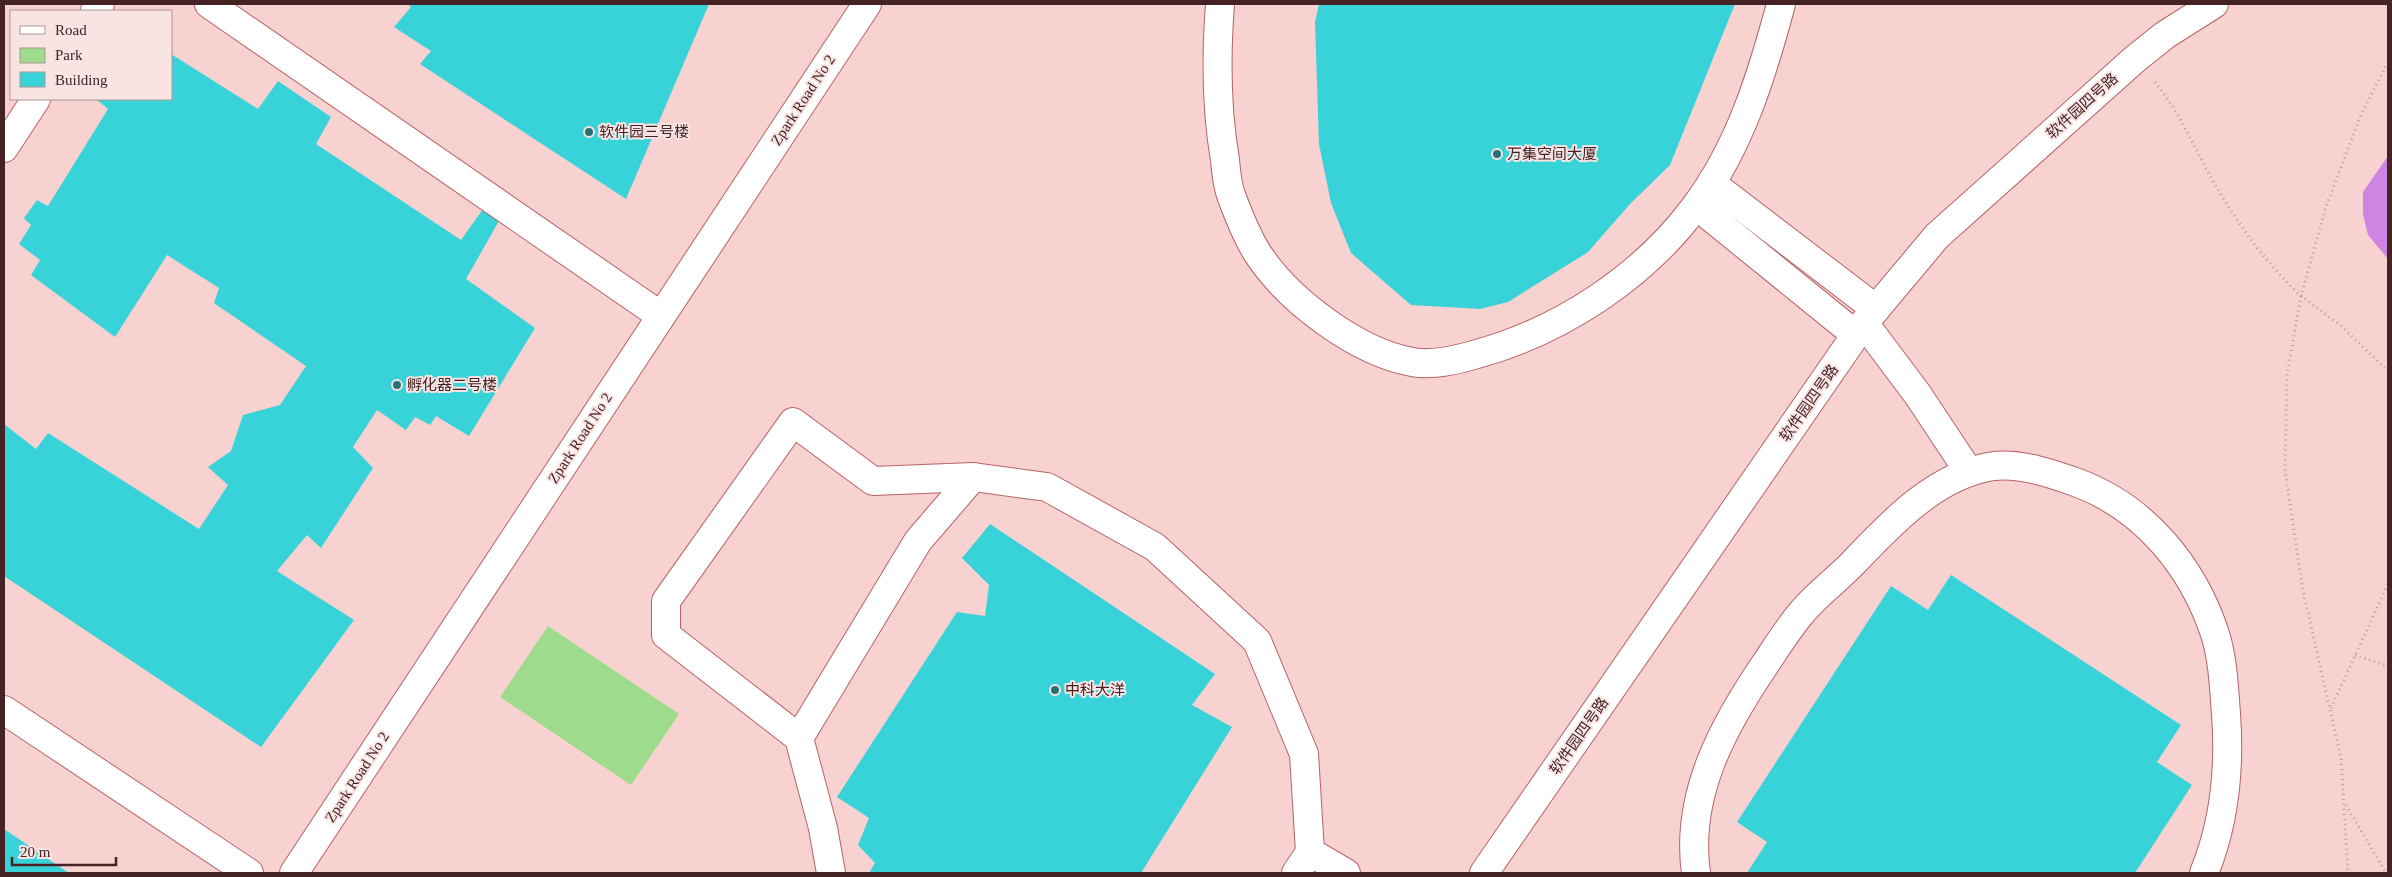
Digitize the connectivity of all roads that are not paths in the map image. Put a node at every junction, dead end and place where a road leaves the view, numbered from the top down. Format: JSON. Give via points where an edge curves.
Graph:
{"nodes":[{"id":1,"x":208,"y":4,"type":"edge"},
{"id":2,"x":867,"y":4,"type":"edge"},
{"id":3,"x":1220,"y":4,"type":"edge"},
{"id":4,"x":1781,"y":4,"type":"edge"},
{"id":5,"x":2214,"y":4,"type":"edge"},
{"id":6,"x":35,"y":100,"type":"edge"},
{"id":7,"x":4,"y":148,"type":"edge"},
{"id":8,"x":1711,"y":182,"type":"junction"},
{"id":9,"x":1697,"y":206,"type":"junction"},
{"id":10,"x":661,"y":316,"type":"junction"},
{"id":11,"x":1866,"y":322,"type":"junction"},
{"id":12,"x":1969,"y":472,"type":"junction"},
{"id":13,"x":974,"y":477,"type":"junction"},
{"id":14,"x":4,"y":710,"type":"edge"},
{"id":15,"x":798,"y":738,"type":"junction"},
{"id":16,"x":1303,"y":863,"type":"edge"},
{"id":17,"x":249,"y":873,"type":"edge"},
{"id":18,"x":294,"y":873,"type":"edge"},
{"id":19,"x":831,"y":873,"type":"edge"},
{"id":20,"x":1346,"y":873,"type":"edge"},
{"id":21,"x":1484,"y":873,"type":"edge"},
{"id":22,"x":1696,"y":873,"type":"edge"},
{"id":23,"x":2204,"y":873,"type":"edge"}],
"edges":[{"from":1,"to":10,"type":"street"},
{"from":2,"to":10,"type":"street","name":"Zpark Road No 2"},
{"from":3,"to":9,"type":"street","via":[[1217,47],[1220,134],[1230,192],[1258,254],[1284,285],[1342,334],[1373,350],[1414,362],[1453,361],[1500,348],[1542,330],[1588,305],[1625,277],[1656,251]]},
{"from":4,"to":8,"type":"street","via":[[1746,117]]},
{"from":5,"to":11,"type":"street","name":"软件园四号路","via":[[2165,35],[2135,59],[1936,236]]},
{"from":6,"to":7,"type":"street"},
{"from":8,"to":9,"type":"street"},
{"from":8,"to":11,"type":"street"},
{"from":9,"to":11,"type":"street"},
{"from":10,"to":18,"type":"street","name":"Zpark Road No 2"},
{"from":11,"to":12,"type":"street"},
{"from":11,"to":21,"type":"street","name":"软件园四号路"},
{"from":12,"to":22,"type":"street","via":[[1940,487],[1903,513],[1805,608],[1740,700],[1710,762],[1695,816]]},
{"from":12,"to":23,"type":"street","via":[[1996,466],[2024,468],[2090,487],[2124,507],[2152,530],[2176,557],[2189,578],[2215,635],[2223,676],[2226,724],[2228,766],[2221,820]]},
{"from":13,"to":15,"type":"street","via":[[918,541]]},
{"from":13,"to":15,"type":"street","via":[[873,481],[793,422],[666,601],[666,635]]},
{"from":13,"to":16,"type":"street","via":[[1048,487],[1155,547],[1257,641],[1304,754]]},
{"from":14,"to":17,"type":"street"},
{"from":15,"to":19,"type":"street","via":[[823,828]]},
{"from":16,"to":20,"type":"street"}]}
